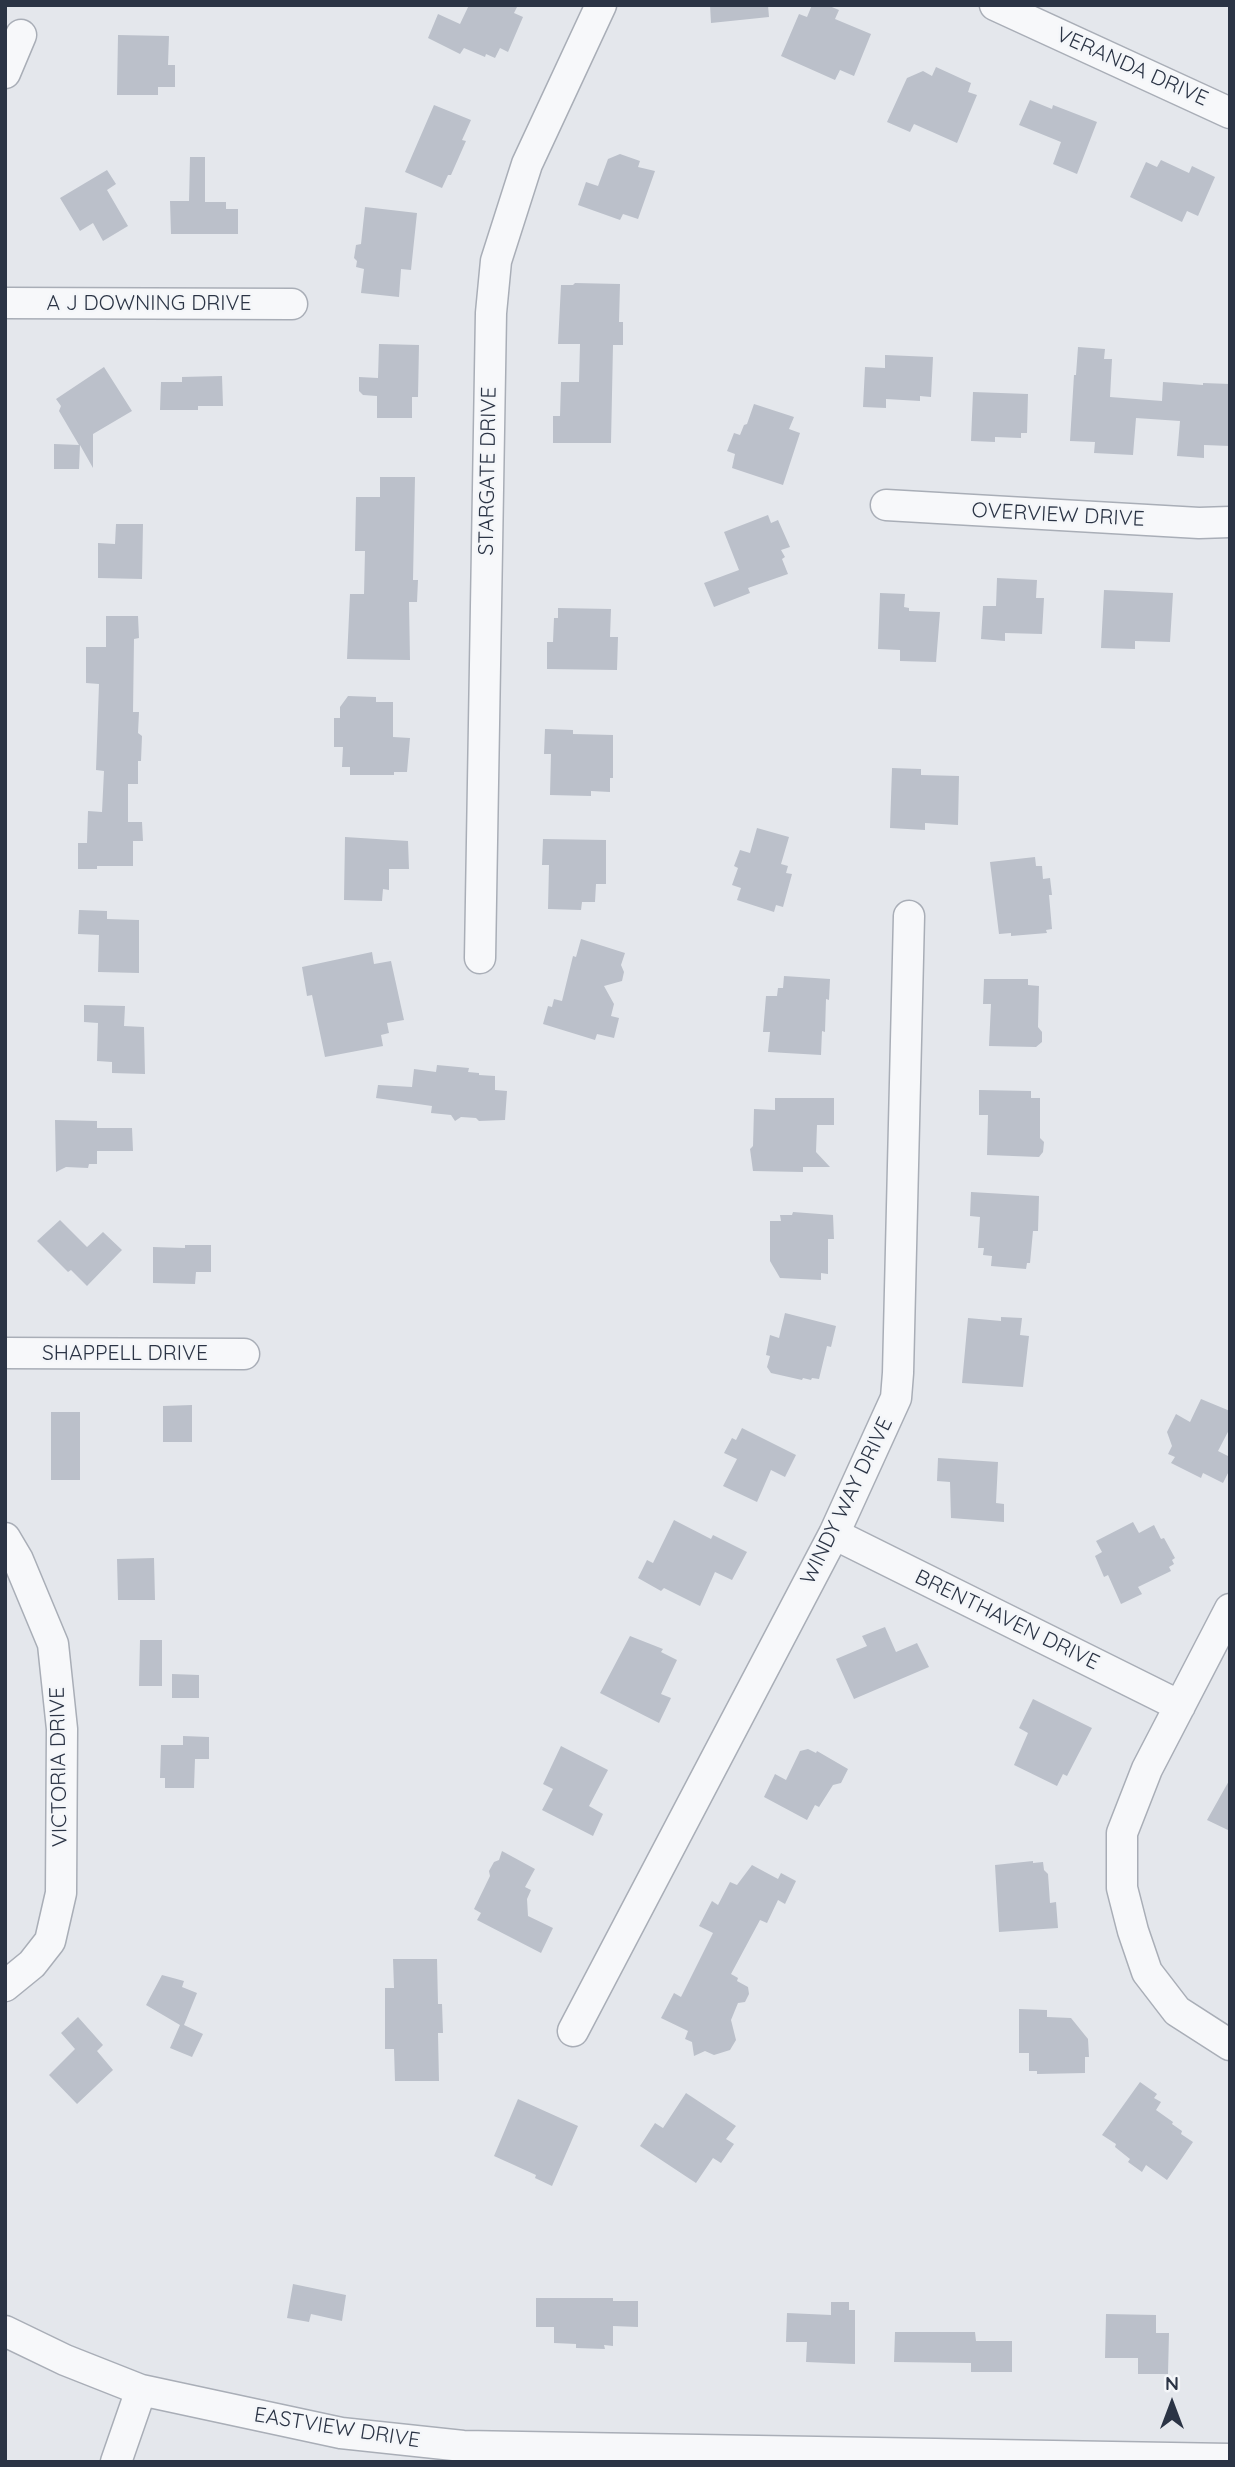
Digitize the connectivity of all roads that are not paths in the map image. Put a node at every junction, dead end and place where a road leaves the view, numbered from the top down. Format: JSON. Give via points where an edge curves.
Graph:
{"nodes":[{"id":1,"x":601,"y":5,"type":"edge"},
{"id":2,"x":995,"y":5,"type":"edge"},
{"id":3,"x":22,"y":35,"type":"dead end"},
{"id":4,"x":5,"y":73,"type":"edge"},
{"id":5,"x":1230,"y":113,"type":"edge"},
{"id":6,"x":5,"y":303,"type":"edge"},
{"id":7,"x":292,"y":304,"type":"dead end"},
{"id":8,"x":886,"y":505,"type":"dead end"},
{"id":9,"x":1230,"y":522,"type":"edge"},
{"id":10,"x":909,"y":916,"type":"dead end"},
{"id":11,"x":480,"y":958,"type":"dead end"},
{"id":12,"x":5,"y":1353,"type":"edge"},
{"id":13,"x":244,"y":1354,"type":"dead end"},
{"id":14,"x":834,"y":1534,"type":"junction"},
{"id":15,"x":5,"y":1538,"type":"edge"},
{"id":16,"x":1230,"y":1609,"type":"edge"},
{"id":17,"x":1180,"y":1706,"type":"junction"},
{"id":18,"x":5,"y":1986,"type":"edge"},
{"id":19,"x":573,"y":2031,"type":"dead end"},
{"id":20,"x":1230,"y":2045,"type":"edge"},
{"id":21,"x":5,"y":2331,"type":"edge"},
{"id":22,"x":141,"y":2390,"type":"junction"},
{"id":23,"x":841,"y":2457,"type":"edge"},
{"id":24,"x":1230,"y":2459,"type":"edge"},
{"id":25,"x":116,"y":2462,"type":"edge"}],
"edges":[{"from":1,"to":11,"type":"street","name":"STARGATE DRIVE","via":[[527,164],[496,261],[491,313]]},
{"from":2,"to":5,"type":"street","name":"VERANDA DRIVE"},
{"from":3,"to":4,"type":"street"},
{"from":6,"to":7,"type":"street","name":"A J DOWNING DRIVE"},
{"from":8,"to":9,"type":"street","name":"OVERVIEW DRIVE"},
{"from":10,"to":14,"type":"street","name":"WINDY WAY DRIVE","via":[[896,1398]]},
{"from":12,"to":13,"type":"street","name":"SHAPPELL DRIVE"},
{"from":14,"to":17,"type":"street","name":"BRENTHAVEN DRIVE"},
{"from":14,"to":19,"type":"street","name":"WINDY WAY DRIVE"},
{"from":15,"to":18,"type":"street","name":"VICTORIA DRIVE","via":[[53,1644],[62,1729],[61,1893],[50,1941],[32,1964]]},
{"from":16,"to":17,"type":"street"},
{"from":17,"to":20,"type":"street","via":[[1147,1769],[1122,1833],[1122,1888],[1147,1972],[1177,2011]]},
{"from":21,"to":22,"type":"street","name":"EASTVIEW DRIVE"},
{"from":22,"to":23,"type":"street","name":"EASTVIEW DRIVE","via":[[341,2433],[463,2446]]},
{"from":22,"to":25,"type":"street"},
{"from":23,"to":24,"type":"street","name":"EASTVIEW DRIVE"}]}
